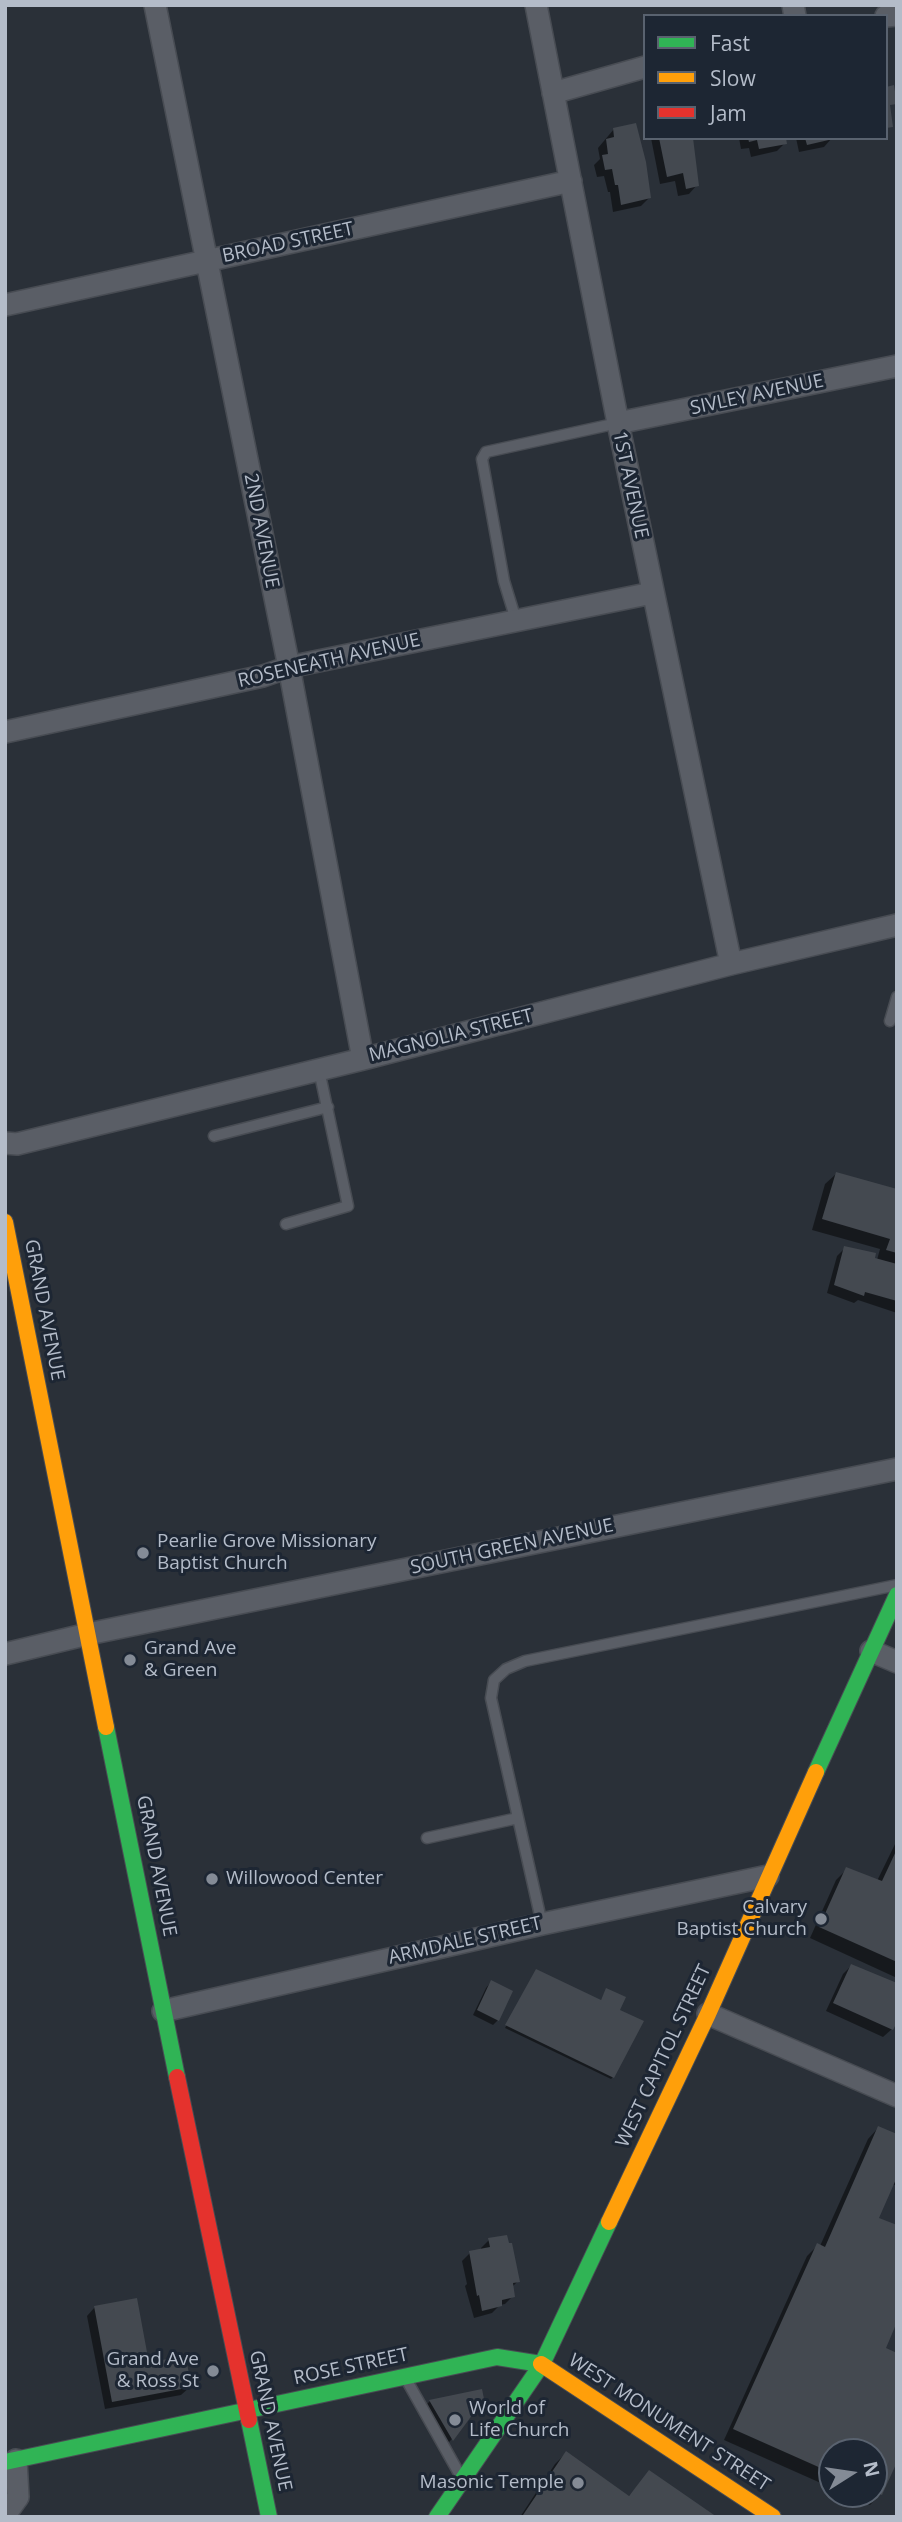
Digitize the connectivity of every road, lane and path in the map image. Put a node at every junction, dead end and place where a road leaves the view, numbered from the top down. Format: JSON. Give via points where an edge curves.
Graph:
{"nodes":[{"id":1,"x":155,"y":5,"type":"edge"},
{"id":2,"x":536,"y":5,"type":"edge"},
{"id":3,"x":643,"y":69,"type":"edge"},
{"id":4,"x":553,"y":93,"type":"junction"},
{"id":5,"x":571,"y":181,"type":"junction"},
{"id":6,"x":207,"y":260,"type":"junction"},
{"id":7,"x":5,"y":305,"type":"edge"},
{"id":8,"x":897,"y":366,"type":"edge"},
{"id":9,"x":618,"y":423,"type":"junction"},
{"id":10,"x":652,"y":593,"type":"junction"},
{"id":11,"x":516,"y":620,"type":"junction"},
{"id":12,"x":289,"y":667,"type":"junction"},
{"id":13,"x":5,"y":732,"type":"edge"},
{"id":14,"x":897,"y":925,"type":"edge"},
{"id":15,"x":730,"y":964,"type":"junction"},
{"id":16,"x":897,"y":997,"type":"edge"},
{"id":17,"x":890,"y":1021,"type":"dead end"},
{"id":18,"x":363,"y":1059,"type":"junction"},
{"id":19,"x":319,"y":1070,"type":"junction"},
{"id":20,"x":328,"y":1107,"type":"junction"},
{"id":21,"x":214,"y":1136,"type":"dead end"},
{"id":22,"x":5,"y":1143,"type":"edge"},
{"id":23,"x":5,"y":1222,"type":"edge"},
{"id":24,"x":286,"y":1224,"type":"dead end"},
{"id":25,"x":897,"y":1469,"type":"edge"},
{"id":26,"x":897,"y":1585,"type":"edge"},
{"id":27,"x":897,"y":1595,"type":"edge"},
{"id":28,"x":88,"y":1634,"type":"junction"},
{"id":29,"x":871,"y":1651,"type":"junction"},
{"id":30,"x":5,"y":1654,"type":"edge"},
{"id":31,"x":897,"y":1662,"type":"edge"},
{"id":32,"x":518,"y":1818,"type":"junction"},
{"id":33,"x":427,"y":1838,"type":"dead end"},
{"id":34,"x":768,"y":1876,"type":"junction"},
{"id":35,"x":542,"y":1924,"type":"junction"},
{"id":36,"x":163,"y":2011,"type":"junction"},
{"id":37,"x":708,"y":2014,"type":"junction"},
{"id":38,"x":897,"y":2096,"type":"edge"},
{"id":39,"x":542,"y":2364,"type":"junction"},
{"id":40,"x":405,"y":2376,"type":"junction"},
{"id":41,"x":246,"y":2411,"type":"junction"},
{"id":42,"x":11,"y":2461,"type":"edge"},
{"id":43,"x":463,"y":2480,"type":"junction"},
{"id":44,"x":5,"y":2515,"type":"edge"},
{"id":45,"x":268,"y":2517,"type":"edge"},
{"id":46,"x":437,"y":2517,"type":"edge"},
{"id":47,"x":773,"y":2517,"type":"edge"}],
"edges":[{"from":1,"to":6,"type":"street","name":"2ND AVENUE"},
{"from":2,"to":4,"type":"street","name":"1ST AVENUE"},
{"from":3,"to":4,"type":"street"},
{"from":4,"to":5,"type":"street","name":"1ST AVENUE"},
{"from":5,"to":6,"type":"street","name":"BROAD STREET"},
{"from":5,"to":9,"type":"street","name":"1ST AVENUE"},
{"from":6,"to":7,"type":"street","name":"BROAD STREET"},
{"from":6,"to":12,"type":"street","name":"2ND AVENUE"},
{"from":8,"to":9,"type":"street","name":"SIVLEY AVENUE"},
{"from":9,"to":10,"type":"street","name":"1ST AVENUE"},
{"from":9,"to":11,"type":"lane","via":[[486,452],[482,459],[504,582]]},
{"from":10,"to":11,"type":"street","name":"ROSENEATH AVENUE"},
{"from":10,"to":15,"type":"street","name":"1ST AVENUE"},
{"from":11,"to":12,"type":"street","name":"ROSENEATH AVENUE"},
{"from":12,"to":13,"type":"street","name":"ROSENEATH AVENUE"},
{"from":12,"to":18,"type":"street","name":"2ND AVENUE"},
{"from":14,"to":15,"type":"street","name":"MAGNOLIA STREET"},
{"from":15,"to":18,"type":"street","name":"MAGNOLIA STREET"},
{"from":16,"to":17,"type":"lane"},
{"from":18,"to":19,"type":"street","name":"MAGNOLIA STREET"},
{"from":19,"to":20,"type":"lane"},
{"from":19,"to":22,"type":"street","name":"MAGNOLIA STREET","via":[[17,1144]]},
{"from":20,"to":21,"type":"lane"},
{"from":20,"to":24,"type":"lane","via":[[348,1206]]},
{"from":23,"to":28,"type":"street","name":"GRAND AVENUE"},
{"from":25,"to":28,"type":"street","name":"SOUTH GREEN AVENUE"},
{"from":26,"to":32,"type":"lane","via":[[525,1661],[506,1669],[494,1681],[491,1698]]},
{"from":27,"to":29,"type":"street","name":"WEST CAPITOL STREET"},
{"from":28,"to":30,"type":"street","name":"SOUTH GREEN AVENUE"},
{"from":28,"to":36,"type":"street","name":"GRAND AVENUE"},
{"from":29,"to":31,"type":"street"},
{"from":29,"to":34,"type":"street","name":"WEST CAPITOL STREET"},
{"from":32,"to":33,"type":"lane"},
{"from":32,"to":35,"type":"lane"},
{"from":34,"to":35,"type":"street","name":"ARMDALE STREET"},
{"from":34,"to":37,"type":"street","name":"WEST CAPITOL STREET"},
{"from":35,"to":36,"type":"street","name":"ARMDALE STREET"},
{"from":36,"to":41,"type":"street","name":"GRAND AVENUE"},
{"from":37,"to":38,"type":"street"},
{"from":37,"to":39,"type":"street","name":"WEST CAPITOL STREET"},
{"from":39,"to":40,"type":"street","name":"ROSE STREET","via":[[497,2357]]},
{"from":39,"to":43,"type":"street","name":"WEST CAPITOL STREET"},
{"from":39,"to":47,"type":"street","name":"WEST MONUMENT STREET"},
{"from":40,"to":41,"type":"street","name":"ROSE STREET"},
{"from":40,"to":43,"type":"lane"},
{"from":41,"to":42,"type":"street","name":"ROSE STREET"},
{"from":41,"to":45,"type":"street","name":"GRAND AVENUE"},
{"from":42,"to":44,"type":"street","via":[[18,2497]]},
{"from":43,"to":46,"type":"street","name":"WEST CAPITOL STREET"}]}
